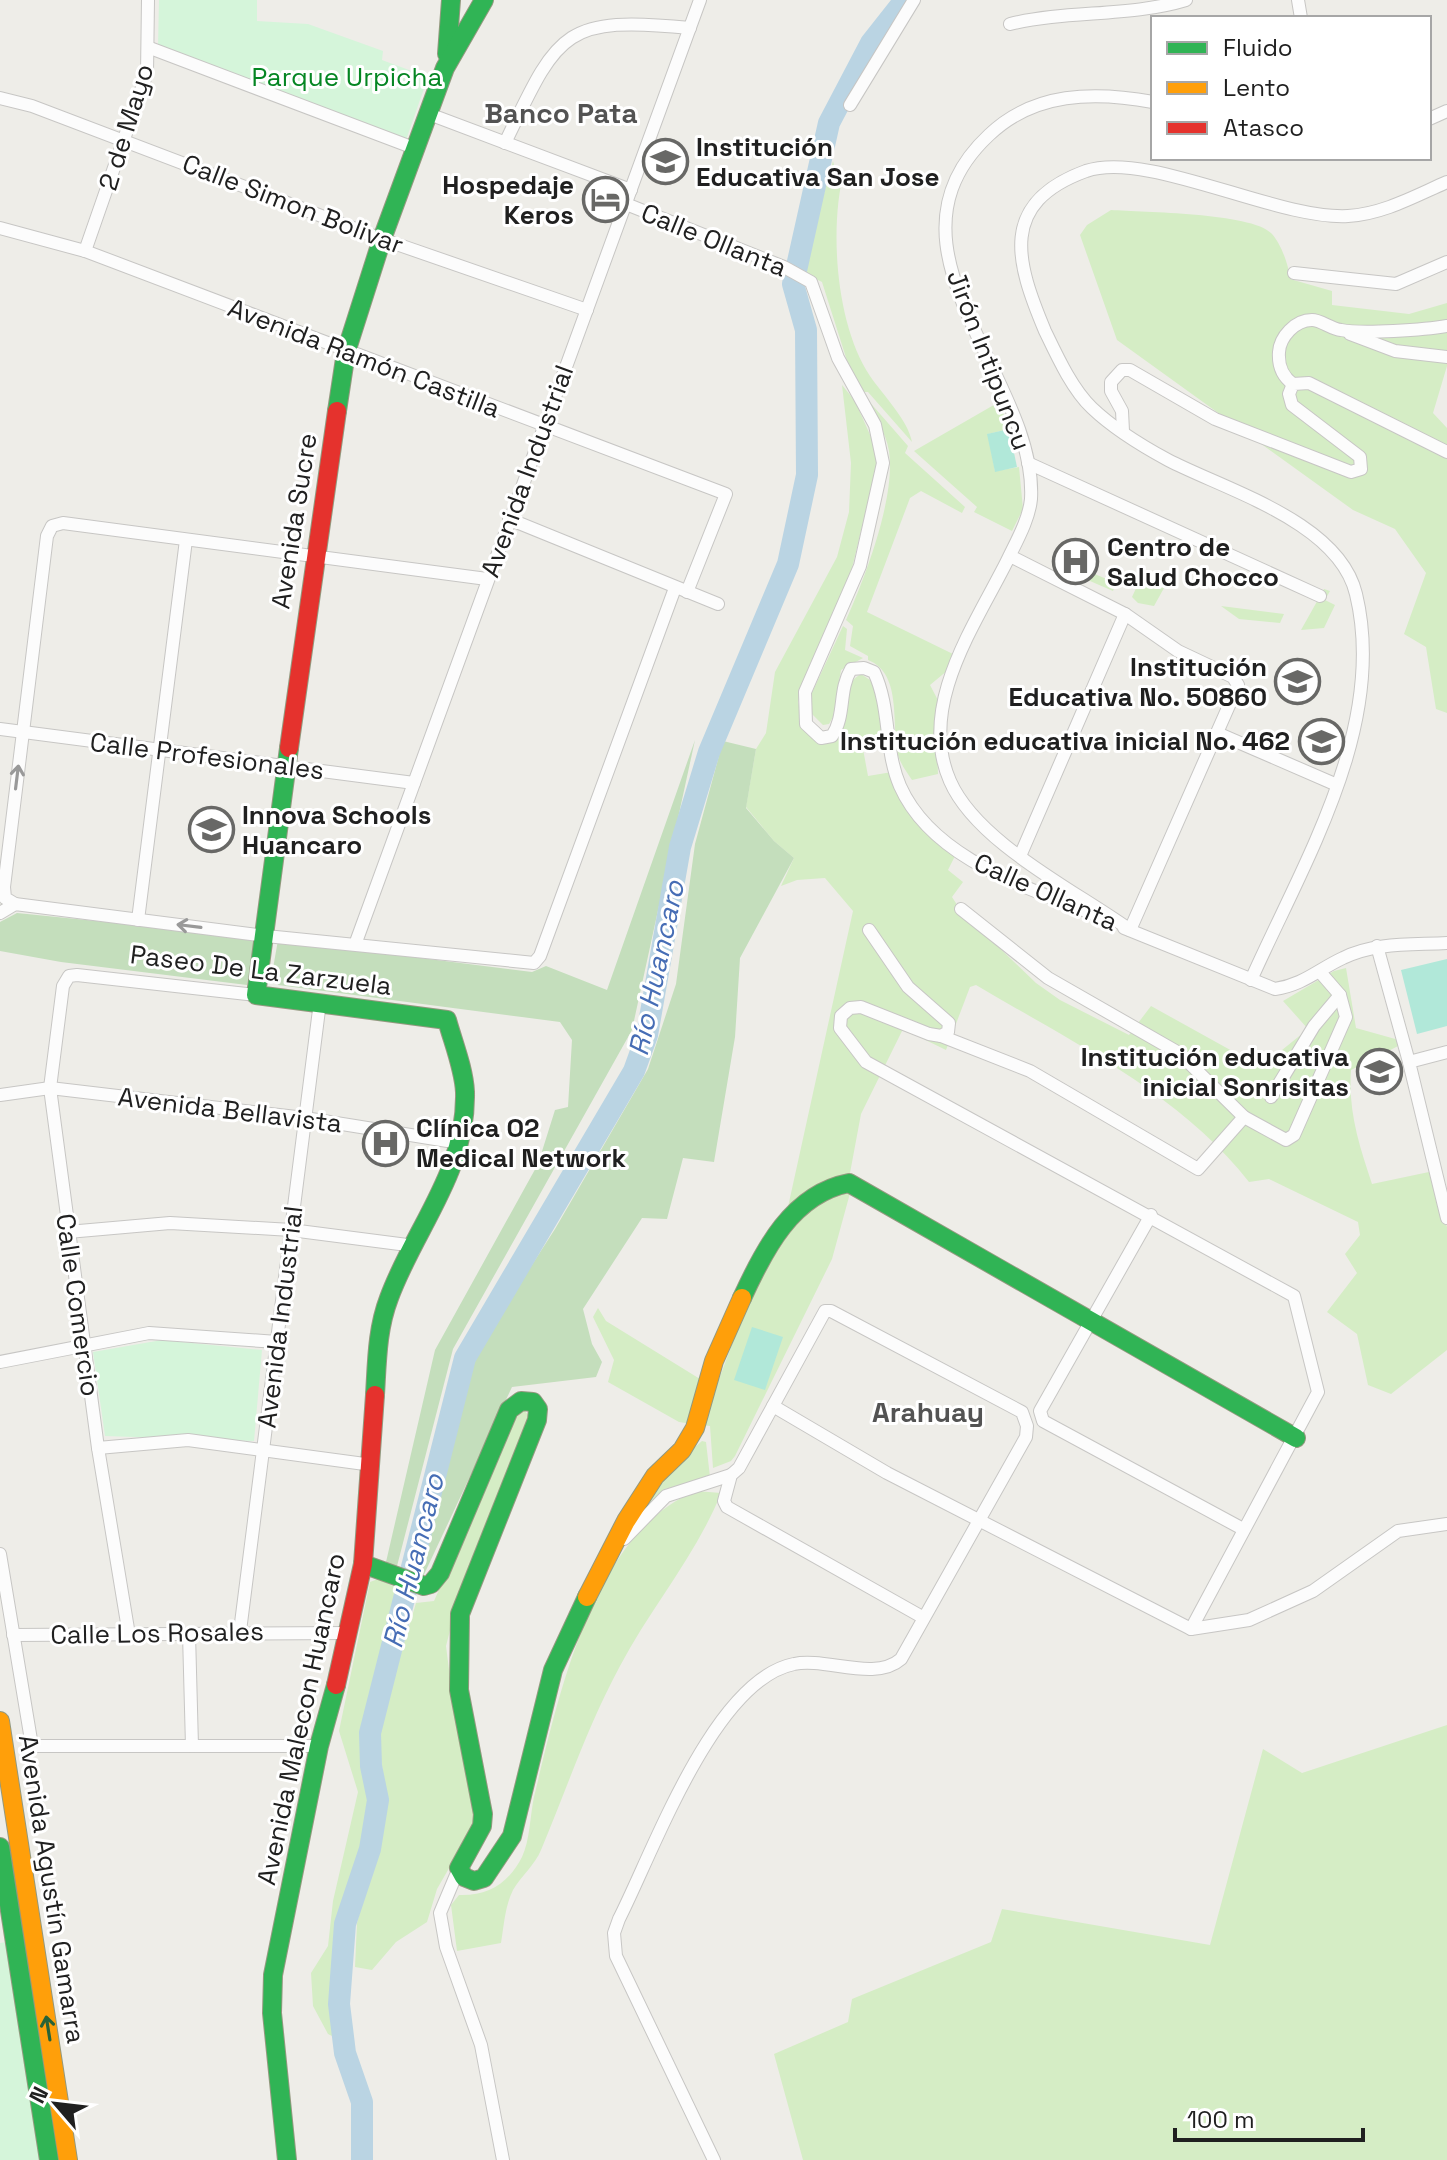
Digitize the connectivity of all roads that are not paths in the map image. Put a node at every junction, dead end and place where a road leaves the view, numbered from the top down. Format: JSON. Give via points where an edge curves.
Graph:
{"nodes":[{"id":1,"x":148,"y":0,"type":"edge"},
{"id":2,"x":451,"y":0,"type":"edge"},
{"id":3,"x":484,"y":0,"type":"edge"},
{"id":4,"x":700,"y":0,"type":"edge"},
{"id":5,"x":914,"y":0,"type":"edge"},
{"id":6,"x":1186,"y":0,"type":"edge"},
{"id":7,"x":1010,"y":24,"type":"dead end"},
{"id":8,"x":690,"y":28,"type":"junction"},
{"id":9,"x":150,"y":48,"type":"junction"},
{"id":10,"x":445,"y":68,"type":"junction"},
{"id":11,"x":0,"y":98,"type":"edge"},
{"id":12,"x":1151,"y":102,"type":"edge"},
{"id":13,"x":850,"y":105,"type":"dead end"},
{"id":14,"x":429,"y":114,"type":"junction"},
{"id":15,"x":126,"y":141,"type":"junction"},
{"id":16,"x":505,"y":143,"type":"junction"},
{"id":17,"x":414,"y":148,"type":"junction"},
{"id":18,"x":1447,"y":182,"type":"edge"},
{"id":19,"x":631,"y":190,"type":"junction"},
{"id":20,"x":626,"y":204,"type":"junction"},
{"id":21,"x":0,"y":228,"type":"edge"},
{"id":22,"x":382,"y":239,"type":"junction"},
{"id":23,"x":85,"y":251,"type":"junction"},
{"id":24,"x":1447,"y":262,"type":"edge"},
{"id":25,"x":1294,"y":273,"type":"dead end"},
{"id":26,"x":587,"y":310,"type":"junction"},
{"id":27,"x":1447,"y":326,"type":"edge"},
{"id":28,"x":1342,"y":331,"type":"junction"},
{"id":29,"x":346,"y":352,"type":"junction"},
{"id":30,"x":1447,"y":357,"type":"edge"},
{"id":31,"x":1293,"y":384,"type":"junction"},
{"id":32,"x":543,"y":426,"type":"junction"},
{"id":33,"x":1123,"y":431,"type":"junction"},
{"id":34,"x":1447,"y":452,"type":"edge"},
{"id":35,"x":1028,"y":463,"type":"junction"},
{"id":36,"x":509,"y":519,"type":"junction"},
{"id":37,"x":186,"y":540,"type":"junction"},
{"id":38,"x":1010,"y":556,"type":"junction"},
{"id":39,"x":314,"y":558,"type":"junction"},
{"id":40,"x":487,"y":579,"type":"junction"},
{"id":41,"x":681,"y":590,"type":"junction"},
{"id":42,"x":1320,"y":596,"type":"dead end"},
{"id":43,"x":718,"y":604,"type":"dead end"},
{"id":44,"x":1125,"y":614,"type":"junction"},
{"id":45,"x":0,"y":729,"type":"edge"},
{"id":46,"x":22,"y":732,"type":"junction"},
{"id":47,"x":1217,"y":733,"type":"junction"},
{"id":48,"x":159,"y":750,"type":"junction"},
{"id":49,"x":286,"y":766,"type":"junction"},
{"id":50,"x":414,"y":783,"type":"junction"},
{"id":51,"x":1337,"y":785,"type":"junction"},
{"id":52,"x":1020,"y":856,"type":"junction"},
{"id":53,"x":15,"y":904,"type":"junction"},
{"id":54,"x":961,"y":909,"type":"dead end"},
{"id":55,"x":0,"y":913,"type":"edge"},
{"id":56,"x":138,"y":920,"type":"junction"},
{"id":57,"x":869,"y":930,"type":"dead end"},
{"id":58,"x":1130,"y":930,"type":"junction"},
{"id":59,"x":266,"y":936,"type":"junction"},
{"id":60,"x":356,"y":942,"type":"junction"},
{"id":61,"x":1447,"y":943,"type":"edge"},
{"id":62,"x":1377,"y":946,"type":"junction"},
{"id":63,"x":1320,"y":972,"type":"junction"},
{"id":64,"x":69,"y":976,"type":"joint"},
{"id":65,"x":1251,"y":980,"type":"junction"},
{"id":66,"x":256,"y":995,"type":"junction"},
{"id":67,"x":1340,"y":995,"type":"junction"},
{"id":68,"x":320,"y":1002,"type":"junction"},
{"id":69,"x":447,"y":1020,"type":"joint"},
{"id":70,"x":941,"y":1036,"type":"junction"},
{"id":71,"x":1447,"y":1052,"type":"edge"},
{"id":72,"x":1409,"y":1062,"type":"junction"},
{"id":73,"x":50,"y":1088,"type":"junction"},
{"id":74,"x":0,"y":1095,"type":"edge"},
{"id":75,"x":1271,"y":1097,"type":"dead end"},
{"id":76,"x":1244,"y":1117,"type":"junction"},
{"id":77,"x":305,"y":1118,"type":"junction"},
{"id":78,"x":460,"y":1143,"type":"junction"},
{"id":79,"x":1447,"y":1158,"type":"edge"},
{"id":80,"x":1433,"y":1161,"type":"junction"},
{"id":81,"x":1151,"y":1215,"type":"junction"},
{"id":82,"x":1447,"y":1218,"type":"edge"},
{"id":83,"x":291,"y":1230,"type":"junction"},
{"id":84,"x":68,"y":1232,"type":"junction"},
{"id":85,"x":415,"y":1246,"type":"junction"},
{"id":86,"x":1093,"y":1322,"type":"junction"},
{"id":87,"x":277,"y":1342,"type":"junction"},
{"id":88,"x":83,"y":1345,"type":"junction"},
{"id":89,"x":0,"y":1362,"type":"edge"},
{"id":90,"x":773,"y":1406,"type":"junction"},
{"id":91,"x":1296,"y":1438,"type":"junction"},
{"id":92,"x":98,"y":1448,"type":"junction"},
{"id":93,"x":263,"y":1449,"type":"junction"},
{"id":94,"x":372,"y":1465,"type":"junction"},
{"id":95,"x":731,"y":1475,"type":"junction"},
{"id":96,"x":979,"y":1519,"type":"junction"},
{"id":97,"x":1447,"y":1524,"type":"edge"},
{"id":98,"x":1243,"y":1529,"type":"junction"},
{"id":99,"x":0,"y":1554,"type":"edge"},
{"id":100,"x":369,"y":1565,"type":"junction"},
{"id":101,"x":601,"y":1572,"type":"junction"},
{"id":102,"x":924,"y":1618,"type":"junction"},
{"id":103,"x":1191,"y":1629,"type":"junction"},
{"id":104,"x":240,"y":1631,"type":"junction"},
{"id":105,"x":350,"y":1633,"type":"junction"},
{"id":106,"x":189,"y":1634,"type":"junction"},
{"id":107,"x":13,"y":1635,"type":"junction"},
{"id":108,"x":129,"y":1635,"type":"junction"},
{"id":109,"x":0,"y":1721,"type":"edge"},
{"id":110,"x":192,"y":1746,"type":"junction"},
{"id":111,"x":319,"y":1746,"type":"junction"},
{"id":112,"x":0,"y":1847,"type":"edge"},
{"id":113,"x":459,"y":1868,"type":"junction"},
{"id":114,"x":50,"y":2098,"type":"junction"},
{"id":115,"x":49,"y":2160,"type":"edge"},
{"id":116,"x":68,"y":2160,"type":"edge"},
{"id":117,"x":287,"y":2160,"type":"edge"},
{"id":118,"x":503,"y":2160,"type":"edge"},
{"id":119,"x":714,"y":2160,"type":"edge"}],
"edges":[{"from":1,"to":9,"type":"street","name":"2 de Mayo"},
{"from":2,"to":10,"type":"main road","name":"Avenida Sucre"},
{"from":3,"to":10,"type":"main road","name":"Avenida Sucre"},
{"from":4,"to":8,"type":"street","name":"Avenida Industrial"},
{"from":5,"to":13,"type":"street"},
{"from":6,"to":7,"type":"street","via":[[1159,8],[1065,14]]},
{"from":8,"to":16,"type":"street","via":[[627,22],[568,38],[546,61]]},
{"from":8,"to":19,"type":"street","name":"Avenida Industrial"},
{"from":9,"to":15,"type":"street","name":"2 de Mayo"},
{"from":9,"to":17,"type":"street"},
{"from":10,"to":14,"type":"main road","name":"Avenida Sucre"},
{"from":11,"to":15,"type":"street","name":"Calle Simon Bolivar"},
{"from":12,"to":35,"type":"street","name":"Jirón Intipuncu","via":[[1069,96],[1007,118],[971,152],[949,193],[953,279],[1020,432]]},
{"from":14,"to":16,"type":"street","name":"Calle Ollanta"},
{"from":14,"to":17,"type":"main road","name":"Avenida Sucre"},
{"from":15,"to":22,"type":"street","name":"Calle Simon Bolivar"},
{"from":15,"to":23,"type":"street","name":"2 de Mayo"},
{"from":16,"to":19,"type":"street","name":"Calle Ollanta"},
{"from":17,"to":22,"type":"main road","name":"Avenida Sucre"},
{"from":18,"to":33,"type":"street","via":[[1392,206],[1347,216],[1105,167],[1086,171],[1044,195],[1027,213],[1020,236],[1021,269],[1056,355],[1090,407]]},
{"from":19,"to":20,"type":"street","name":"Avenida Industrial"},
{"from":20,"to":26,"type":"street","name":"Avenida Industrial"},
{"from":20,"to":58,"type":"street","name":"Calle Ollanta","via":[[811,282],[838,358],[875,425],[883,463],[860,566],[805,692],[806,724],[821,738],[832,736],[841,724],[844,682],[851,669],[874,672],[901,787],[938,834],[988,869]]},
{"from":21,"to":23,"type":"street","name":"Avenida Ramón Castilla"},
{"from":22,"to":26,"type":"street","name":"Calle Simon Bolivar"},
{"from":22,"to":29,"type":"main road","name":"Avenida Sucre"},
{"from":23,"to":29,"type":"street","name":"Avenida Ramón Castilla"},
{"from":24,"to":25,"type":"street","via":[[1396,284]]},
{"from":26,"to":32,"type":"street","name":"Avenida Industrial"},
{"from":27,"to":28,"type":"street"},
{"from":28,"to":30,"type":"street","via":[[1395,351]]},
{"from":28,"to":31,"type":"street","via":[[1312,320],[1288,331],[1279,345],[1278,361]]},
{"from":29,"to":32,"type":"street","name":"Avenida Ramón Castilla"},
{"from":29,"to":39,"type":"main road","name":"Avenida Sucre"},
{"from":31,"to":33,"type":"street","via":[[1292,405],[1356,453],[1362,462],[1357,473],[1215,419],[1130,370],[1122,370],[1111,382]]},
{"from":31,"to":34,"type":"street","via":[[1309,383]]},
{"from":32,"to":36,"type":"street","name":"Avenida Industrial"},
{"from":32,"to":41,"type":"street","name":"Avenida Ramón Castilla","via":[[726,494]]},
{"from":33,"to":51,"type":"street","via":[[1310,533],[1333,552],[1350,577],[1357,597],[1364,687]]},
{"from":35,"to":38,"type":"street","name":"Jirón Intipuncu","via":[[1030,503]]},
{"from":35,"to":42,"type":"street"},
{"from":36,"to":40,"type":"street","name":"Avenida Industrial"},
{"from":36,"to":41,"type":"street"},
{"from":37,"to":39,"type":"street"},
{"from":37,"to":46,"type":"street","via":[[63,523],[52,526]]},
{"from":37,"to":48,"type":"street"},
{"from":38,"to":44,"type":"street"},
{"from":38,"to":52,"type":"street","name":"Jirón Intipuncu","via":[[950,675],[942,739],[950,781],[966,807]]},
{"from":39,"to":40,"type":"street"},
{"from":39,"to":49,"type":"main road","name":"Avenida Sucre"},
{"from":40,"to":50,"type":"street","name":"Avenida Industrial"},
{"from":41,"to":43,"type":"street"},
{"from":41,"to":60,"type":"street","name":"Paseo De La Zarzuela","via":[[534,963]]},
{"from":44,"to":47,"type":"street","via":[[1169,646],[1233,677],[1238,685]]},
{"from":44,"to":52,"type":"street"},
{"from":45,"to":46,"type":"street","name":"Calle Profesionales"},
{"from":46,"to":48,"type":"street","name":"Calle Profesionales"},
{"from":53,"to":46,"type":"street","one_way":true,"via":[[5,898],[4,887]]},
{"from":47,"to":51,"type":"street"},
{"from":47,"to":58,"type":"street"},
{"from":48,"to":49,"type":"street","name":"Calle Profesionales"},
{"from":48,"to":56,"type":"street"},
{"from":49,"to":50,"type":"street","name":"Calle Profesionales"},
{"from":49,"to":59,"type":"main road","name":"Avenida Sucre"},
{"from":50,"to":60,"type":"street","name":"Avenida Industrial"},
{"from":51,"to":65,"type":"street"},
{"from":52,"to":58,"type":"street","name":"Jirón Intipuncu"},
{"from":53,"to":55,"type":"street"},
{"from":53,"to":56,"type":"street","name":"Paseo De La Zarzuela"},
{"from":54,"to":76,"type":"street","via":[[1048,978],[1179,1053]]},
{"from":59,"to":56,"type":"street","name":"Paseo De La Zarzuela","one_way":true},
{"from":57,"to":70,"type":"street","via":[[908,987],[949,1023]]},
{"from":58,"to":65,"type":"street","name":"Calle Ollanta"},
{"from":59,"to":60,"type":"street","name":"Paseo De La Zarzuela"},
{"from":59,"to":66,"type":"main road","name":"Avenida Sucre"},
{"from":61,"to":62,"type":"street","name":"Calle Ollanta"},
{"from":62,"to":63,"type":"street","name":"Calle Ollanta"},
{"from":62,"to":72,"type":"street"},
{"from":63,"to":65,"type":"street","name":"Calle Ollanta","via":[[1292,987],[1275,989]]},
{"from":63,"to":67,"type":"street"},
{"from":64,"to":66,"type":"street","name":"Paseo De La Zarzuela"},
{"from":64,"to":73,"type":"street","name":"Calle Comercio","via":[[63,986]]},
{"from":66,"to":68,"type":"main road","name":"Paseo De La Zarzuela"},
{"from":67,"to":75,"type":"street","via":[[1314,1026]]},
{"from":67,"to":76,"type":"street","via":[[1346,1017],[1294,1135],[1279,1138]]},
{"from":68,"to":69,"type":"main road","name":"Paseo De La Zarzuela"},
{"from":68,"to":77,"type":"street","name":"Avenida Industrial"},
{"from":69,"to":78,"type":"main road","name":"Avenida Malecon Huancaro","via":[[465,1090]]},
{"from":70,"to":76,"type":"street","via":[[1030,1071],[1192,1168],[1202,1167]]},
{"from":70,"to":81,"type":"street","via":[[861,1007],[841,1016],[840,1028],[849,1045],[876,1069]]},
{"from":71,"to":72,"type":"street"},
{"from":72,"to":80,"type":"street"},
{"from":73,"to":74,"type":"street","name":"Avenida Bellavista"},
{"from":73,"to":77,"type":"street","name":"Avenida Bellavista"},
{"from":73,"to":84,"type":"street","name":"Calle Comercio"},
{"from":77,"to":78,"type":"street","name":"Avenida Bellavista"},
{"from":77,"to":83,"type":"street","name":"Avenida Industrial"},
{"from":78,"to":85,"type":"main road","name":"Avenida Malecon Huancaro","via":[[450,1177]]},
{"from":79,"to":80,"type":"street"},
{"from":80,"to":82,"type":"street"},
{"from":81,"to":86,"type":"street"},
{"from":81,"to":91,"type":"street","via":[[1294,1296],[1318,1392]]},
{"from":83,"to":84,"type":"street","via":[[170,1223]]},
{"from":83,"to":85,"type":"street"},
{"from":83,"to":87,"type":"street","name":"Avenida Industrial"},
{"from":84,"to":88,"type":"street","name":"Calle Comercio"},
{"from":85,"to":94,"type":"main road","name":"Avenida Malecon Huancaro","via":[[389,1297],[379,1334]]},
{"from":86,"to":91,"type":"main road"},
{"from":86,"to":98,"type":"street","via":[[1040,1411],[1043,1421]]},
{"from":86,"to":101,"type":"main road","via":[[849,1183],[818,1192],[790,1217],[760,1259],[714,1361],[695,1428],[641,1496]]},
{"from":87,"to":88,"type":"street","via":[[149,1333]]},
{"from":87,"to":93,"type":"street","name":"Avenida Industrial"},
{"from":88,"to":89,"type":"street"},
{"from":88,"to":92,"type":"street","name":"Calle Comercio"},
{"from":90,"to":95,"type":"street"},
{"from":90,"to":96,"type":"street"},
{"from":90,"to":96,"type":"street","via":[[820,1317],[831,1311],[1022,1412],[1026,1437]]},
{"from":91,"to":98,"type":"street"},
{"from":92,"to":93,"type":"street","via":[[188,1440]]},
{"from":92,"to":108,"type":"street","name":"Calle Comercio"},
{"from":93,"to":94,"type":"street"},
{"from":93,"to":104,"type":"street","name":"Avenida Industrial"},
{"from":94,"to":100,"type":"main road","name":"Avenida Malecon Huancaro"},
{"from":95,"to":101,"type":"street","via":[[659,1501]]},
{"from":95,"to":102,"type":"street","via":[[727,1507]]},
{"from":96,"to":102,"type":"street"},
{"from":96,"to":103,"type":"street"},
{"from":97,"to":103,"type":"street","via":[[1409,1528],[1387,1537],[1313,1591],[1249,1620]]},
{"from":98,"to":103,"type":"street"},
{"from":99,"to":107,"type":"street"},
{"from":100,"to":105,"type":"main road","name":"Avenida Malecon Huancaro"},
{"from":100,"to":113,"type":"main road","via":[[431,1584],[509,1410],[521,1401],[533,1402],[537,1420],[460,1614],[456,1639],[459,1690],[483,1814]]},
{"from":101,"to":113,"type":"main road","via":[[553,1670],[512,1836],[484,1878],[464,1877]]},
{"from":102,"to":119,"type":"street","via":[[894,1665],[797,1663],[757,1679],[713,1728],[619,1919],[616,1956]]},
{"from":104,"to":105,"type":"street","name":"Calle Los Rosales"},
{"from":104,"to":106,"type":"street","name":"Calle Los Rosales"},
{"from":105,"to":111,"type":"main road","name":"Avenida Malecon Huancaro"},
{"from":106,"to":108,"type":"street","name":"Calle Los Rosales"},
{"from":106,"to":110,"type":"street"},
{"from":107,"to":108,"type":"street","name":"Calle Los Rosales"},
{"from":107,"to":110,"type":"street","via":[[32,1746]]},
{"from":114,"to":109,"type":"main road","name":"Avenida Agustín Gamarra","one_way":true},
{"from":110,"to":111,"type":"street"},
{"from":111,"to":117,"type":"main road","name":"Avenida Malecon Huancaro","via":[[273,1975]]},
{"from":112,"to":114,"type":"main road","name":"Avenida Agustín Gamarra"},
{"from":113,"to":118,"type":"street","via":[[440,1913],[446,1947],[481,2045]]},
{"from":114,"to":115,"type":"main road","name":"Avenida Agustín Gamarra"},
{"from":114,"to":116,"type":"main road","name":"Avenida Agustín Gamarra"}]}
